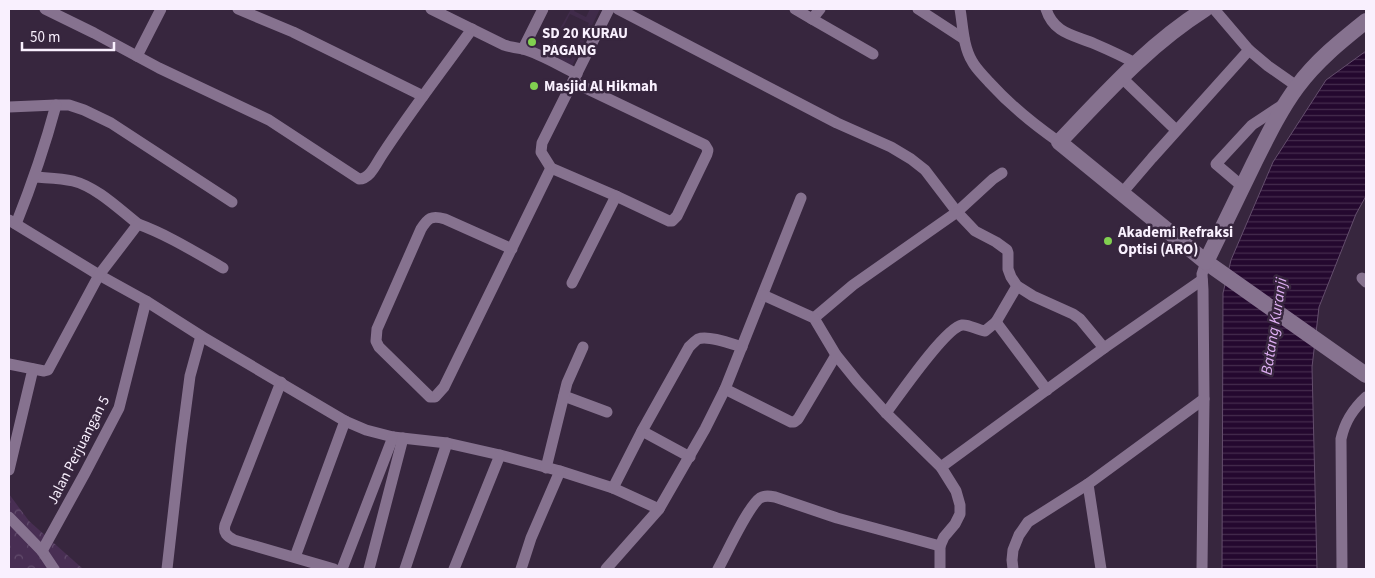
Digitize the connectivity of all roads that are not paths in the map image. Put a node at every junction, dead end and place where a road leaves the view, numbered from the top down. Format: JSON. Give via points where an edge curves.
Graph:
{"nodes":[{"id":1,"x":45,"y":9,"type":"edge"},
{"id":2,"x":161,"y":9,"type":"edge"},
{"id":3,"x":238,"y":9,"type":"edge"},
{"id":4,"x":431,"y":9,"type":"edge"},
{"id":5,"x":543,"y":9,"type":"edge"},
{"id":6,"x":609,"y":9,"type":"edge"},
{"id":7,"x":618,"y":9,"type":"edge"},
{"id":8,"x":796,"y":9,"type":"edge"},
{"id":9,"x":820,"y":9,"type":"edge"},
{"id":10,"x":918,"y":9,"type":"edge"},
{"id":11,"x":960,"y":9,"type":"edge"},
{"id":12,"x":1046,"y":9,"type":"edge"},
{"id":13,"x":1205,"y":9,"type":"edge"},
{"id":14,"x":1214,"y":9,"type":"edge"},
{"id":15,"x":812,"y":19,"type":"junction"},
{"id":16,"x":1366,"y":21,"type":"edge"},
{"id":17,"x":472,"y":29,"type":"junction"},
{"id":18,"x":964,"y":38,"type":"junction"},
{"id":19,"x":523,"y":49,"type":"junction"},
{"id":20,"x":1249,"y":50,"type":"junction"},
{"id":21,"x":873,"y":54,"type":"dead end"},
{"id":22,"x":137,"y":56,"type":"junction"},
{"id":23,"x":1135,"y":63,"type":"junction"},
{"id":24,"x":1121,"y":77,"type":"junction"},
{"id":25,"x":575,"y":78,"type":"junction"},
{"id":26,"x":1293,"y":94,"type":"junction"},
{"id":27,"x":423,"y":96,"type":"junction"},
{"id":28,"x":56,"y":105,"type":"junction"},
{"id":29,"x":9,"y":107,"type":"edge"},
{"id":30,"x":1176,"y":130,"type":"junction"},
{"id":31,"x":1059,"y":142,"type":"junction"},
{"id":32,"x":551,"y":168,"type":"junction"},
{"id":33,"x":1002,"y":173,"type":"dead end"},
{"id":34,"x":34,"y":177,"type":"junction"},
{"id":35,"x":1243,"y":187,"type":"junction"},
{"id":36,"x":1122,"y":193,"type":"junction"},
{"id":37,"x":616,"y":196,"type":"junction"},
{"id":38,"x":801,"y":198,"type":"dead end"},
{"id":39,"x":232,"y":202,"type":"dead end"},
{"id":40,"x":957,"y":212,"type":"junction"},
{"id":41,"x":12,"y":222,"type":"edge"},
{"id":42,"x":138,"y":224,"type":"junction"},
{"id":43,"x":512,"y":249,"type":"junction"},
{"id":44,"x":1212,"y":266,"type":"junction"},
{"id":45,"x":223,"y":268,"type":"dead end"},
{"id":46,"x":99,"y":275,"type":"junction"},
{"id":47,"x":1202,"y":280,"type":"junction"},
{"id":48,"x":572,"y":283,"type":"dead end"},
{"id":49,"x":1017,"y":286,"type":"junction"},
{"id":50,"x":763,"y":295,"type":"junction"},
{"id":51,"x":146,"y":301,"type":"junction"},
{"id":52,"x":814,"y":318,"type":"junction"},
{"id":53,"x":996,"y":322,"type":"junction"},
{"id":54,"x":201,"y":336,"type":"junction"},
{"id":55,"x":583,"y":347,"type":"dead end"},
{"id":56,"x":742,"y":347,"type":"junction"},
{"id":57,"x":1104,"y":348,"type":"junction"},
{"id":58,"x":836,"y":355,"type":"junction"},
{"id":59,"x":9,"y":364,"type":"edge"},
{"id":60,"x":33,"y":369,"type":"junction"},
{"id":61,"x":1366,"y":375,"type":"edge"},
{"id":62,"x":281,"y":382,"type":"junction"},
{"id":63,"x":725,"y":389,"type":"junction"},
{"id":64,"x":1047,"y":390,"type":"junction"},
{"id":65,"x":564,"y":396,"type":"junction"},
{"id":66,"x":1366,"y":397,"type":"edge"},
{"id":67,"x":1204,"y":399,"type":"junction"},
{"id":68,"x":608,"y":412,"type":"dead end"},
{"id":69,"x":886,"y":413,"type":"junction"},
{"id":70,"x":345,"y":421,"type":"junction"},
{"id":71,"x":642,"y":431,"type":"junction"},
{"id":72,"x":398,"y":438,"type":"junction"},
{"id":73,"x":447,"y":443,"type":"junction"},
{"id":74,"x":500,"y":454,"type":"junction"},
{"id":75,"x":690,"y":457,"type":"junction"},
{"id":76,"x":941,"y":467,"type":"junction"},
{"id":77,"x":546,"y":468,"type":"junction"},
{"id":78,"x":9,"y":470,"type":"edge"},
{"id":79,"x":560,"y":471,"type":"junction"},
{"id":80,"x":1088,"y":484,"type":"junction"},
{"id":81,"x":612,"y":488,"type":"junction"},
{"id":82,"x":659,"y":509,"type":"junction"},
{"id":83,"x":9,"y":517,"type":"edge"},
{"id":84,"x":940,"y":546,"type":"junction"},
{"id":85,"x":42,"y":551,"type":"junction"},
{"id":86,"x":295,"y":557,"type":"junction"},
{"id":87,"x":54,"y":569,"type":"edge"},
{"id":88,"x":167,"y":569,"type":"edge"},
{"id":89,"x":334,"y":569,"type":"edge"},
{"id":90,"x":342,"y":569,"type":"edge"},
{"id":91,"x":369,"y":569,"type":"edge"},
{"id":92,"x":405,"y":569,"type":"edge"},
{"id":93,"x":454,"y":569,"type":"edge"},
{"id":94,"x":521,"y":569,"type":"edge"},
{"id":95,"x":606,"y":569,"type":"edge"},
{"id":96,"x":718,"y":569,"type":"edge"},
{"id":97,"x":940,"y":569,"type":"edge"},
{"id":98,"x":1013,"y":569,"type":"edge"},
{"id":99,"x":1101,"y":569,"type":"edge"},
{"id":100,"x":1202,"y":569,"type":"edge"},
{"id":101,"x":1342,"y":569,"type":"edge"}],
"edges":[{"from":1,"to":22,"type":"street"},
{"from":2,"to":22,"type":"street"},
{"from":3,"to":27,"type":"street","via":[[293,32]]},
{"from":4,"to":17,"type":"street"},
{"from":5,"to":19,"type":"street"},
{"from":6,"to":25,"type":"street"},
{"from":7,"to":40,"type":"street","via":[[837,123],[902,153],[925,170]]},
{"from":8,"to":15,"type":"street"},
{"from":9,"to":15,"type":"street"},
{"from":10,"to":18,"type":"street"},
{"from":11,"to":18,"type":"street"},
{"from":12,"to":23,"type":"street","via":[[1053,24],[1066,33]]},
{"from":13,"to":23,"type":"main road"},
{"from":14,"to":20,"type":"street"},
{"from":15,"to":21,"type":"street"},
{"from":16,"to":26,"type":"main road","via":[[1319,62]]},
{"from":17,"to":19,"type":"street","via":[[504,45]]},
{"from":17,"to":27,"type":"street"},
{"from":18,"to":31,"type":"street","via":[[976,68],[1003,97]]},
{"from":19,"to":25,"type":"street"},
{"from":20,"to":26,"type":"street"},
{"from":20,"to":30,"type":"street"},
{"from":22,"to":27,"type":"street","via":[[269,120],[359,179],[368,176]]},
{"from":23,"to":24,"type":"main road"},
{"from":24,"to":30,"type":"street"},
{"from":24,"to":31,"type":"main road"},
{"from":25,"to":32,"type":"street","via":[[542,144],[541,152]]},
{"from":25,"to":37,"type":"street","via":[[704,143],[707,148],[677,216],[672,220]]},
{"from":26,"to":35,"type":"main road"},
{"from":26,"to":35,"type":"street","via":[[1252,125],[1216,164]]},
{"from":28,"to":29,"type":"street"},
{"from":28,"to":34,"type":"street"},
{"from":28,"to":39,"type":"street","via":[[69,105],[111,123]]},
{"from":30,"to":36,"type":"street"},
{"from":31,"to":36,"type":"main road"},
{"from":32,"to":37,"type":"street"},
{"from":32,"to":43,"type":"street"},
{"from":33,"to":40,"type":"street"},
{"from":34,"to":41,"type":"street"},
{"from":34,"to":42,"type":"street","via":[[84,185]]},
{"from":35,"to":44,"type":"main road"},
{"from":36,"to":44,"type":"main road"},
{"from":37,"to":48,"type":"street"},
{"from":38,"to":50,"type":"street"},
{"from":40,"to":49,"type":"street","via":[[975,231],[1006,250],[1008,269]]},
{"from":40,"to":52,"type":"street","via":[[853,285]]},
{"from":41,"to":46,"type":"street"},
{"from":42,"to":45,"type":"street","via":[[156,230]]},
{"from":42,"to":46,"type":"street"},
{"from":43,"to":43,"type":"street","via":[[444,387],[435,397],[430,397],[383,352],[376,340],[377,329],[421,229],[428,219],[438,217]]},
{"from":44,"to":47,"type":"street","via":[[1203,269]]},
{"from":44,"to":61,"type":"main road"},
{"from":46,"to":51,"type":"street"},
{"from":46,"to":60,"type":"street","via":[[48,370]]},
{"from":47,"to":57,"type":"street"},
{"from":47,"to":67,"type":"street"},
{"from":49,"to":53,"type":"street"},
{"from":49,"to":57,"type":"street","via":[[1073,314]]},
{"from":50,"to":52,"type":"street"},
{"from":50,"to":56,"type":"street"},
{"from":51,"to":54,"type":"street"},
{"from":51,"to":85,"type":"street","name":"Jalan Perjuangan 5","via":[[119,408]]},
{"from":52,"to":58,"type":"street"},
{"from":53,"to":64,"type":"street"},
{"from":53,"to":69,"type":"street","via":[[984,331],[964,325],[947,334]]},
{"from":54,"to":62,"type":"street"},
{"from":54,"to":88,"type":"street","via":[[190,376]]},
{"from":55,"to":65,"type":"street"},
{"from":56,"to":63,"type":"street"},
{"from":56,"to":71,"type":"street","via":[[707,338],[693,343]]},
{"from":57,"to":64,"type":"street"},
{"from":58,"to":63,"type":"street","via":[[794,422]]},
{"from":58,"to":69,"type":"street"},
{"from":59,"to":60,"type":"street"},
{"from":60,"to":78,"type":"street"},
{"from":62,"to":70,"type":"street"},
{"from":62,"to":86,"type":"street","via":[[224,530],[226,536],[234,540]]},
{"from":63,"to":75,"type":"street"},
{"from":64,"to":76,"type":"street"},
{"from":65,"to":68,"type":"street"},
{"from":65,"to":77,"type":"street"},
{"from":66,"to":101,"type":"street","via":[[1350,414],[1341,439]]},
{"from":67,"to":80,"type":"street"},
{"from":67,"to":100,"type":"street"},
{"from":69,"to":76,"type":"street"},
{"from":70,"to":72,"type":"street"},
{"from":70,"to":86,"type":"street"},
{"from":71,"to":75,"type":"street"},
{"from":71,"to":81,"type":"street"},
{"from":72,"to":73,"type":"street"},
{"from":72,"to":90,"type":"street"},
{"from":72,"to":91,"type":"street"},
{"from":73,"to":74,"type":"street"},
{"from":73,"to":92,"type":"street"},
{"from":74,"to":77,"type":"street"},
{"from":74,"to":93,"type":"street"},
{"from":75,"to":82,"type":"street"},
{"from":76,"to":84,"type":"street","via":[[956,490],[960,514]]},
{"from":77,"to":79,"type":"street"},
{"from":79,"to":81,"type":"street"},
{"from":79,"to":94,"type":"street"},
{"from":80,"to":98,"type":"street","via":[[1028,522],[1013,550]]},
{"from":80,"to":99,"type":"street"},
{"from":81,"to":82,"type":"street"},
{"from":82,"to":95,"type":"street"},
{"from":83,"to":85,"type":"street"},
{"from":84,"to":96,"type":"street","via":[[764,496],[747,516]]},
{"from":84,"to":97,"type":"street"},
{"from":85,"to":87,"type":"street"},
{"from":86,"to":89,"type":"street"}]}
